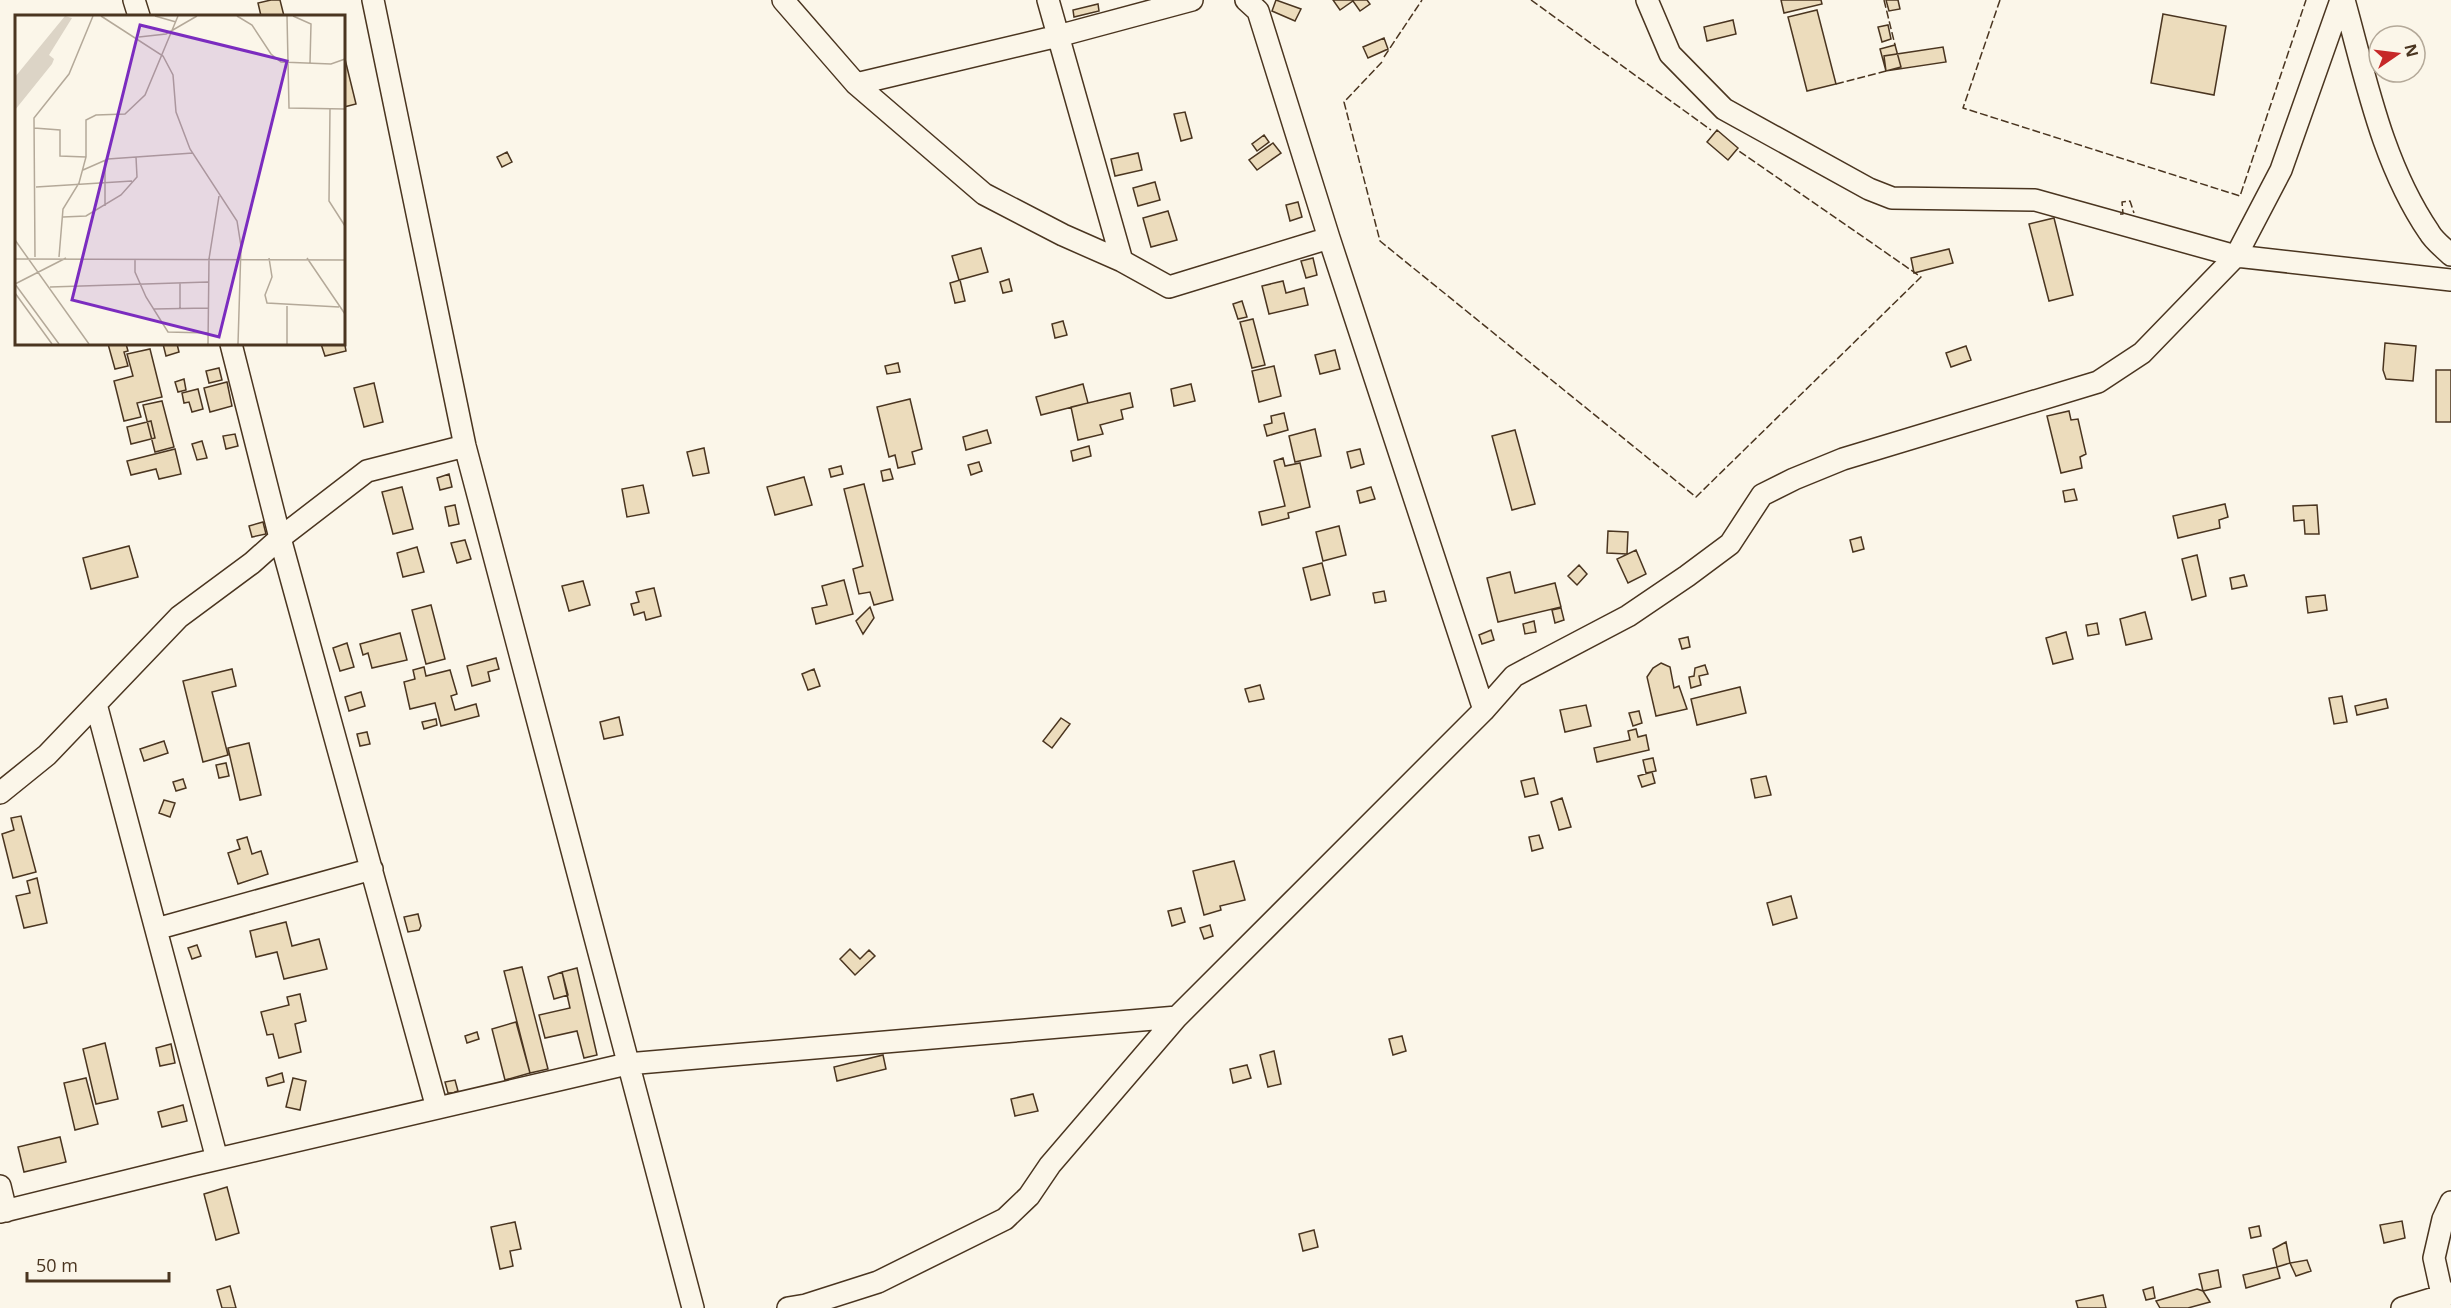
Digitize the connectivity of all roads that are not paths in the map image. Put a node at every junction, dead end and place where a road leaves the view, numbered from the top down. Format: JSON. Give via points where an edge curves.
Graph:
{"nodes":[{"id":1,"x":134,"y":0,"type":"edge"},
{"id":2,"x":373,"y":0,"type":"edge"},
{"id":3,"x":783,"y":0,"type":"edge"},
{"id":4,"x":1048,"y":0,"type":"edge"},
{"id":5,"x":1192,"y":0,"type":"edge"},
{"id":6,"x":1246,"y":0,"type":"edge"},
{"id":7,"x":1647,"y":0,"type":"edge"},
{"id":8,"x":2343,"y":0,"type":"edge"},
{"id":9,"x":139,"y":15,"type":"edge"},
{"id":10,"x":1058,"y":36,"type":"junction"},
{"id":11,"x":856,"y":84,"type":"junction"},
{"id":12,"x":1329,"y":238,"type":"junction"},
{"id":13,"x":2451,"y":255,"type":"edge"},
{"id":14,"x":2236,"y":256,"type":"junction"},
{"id":15,"x":1122,"y":261,"type":"junction"},
{"id":16,"x":2451,"y":280,"type":"edge"},
{"id":17,"x":231,"y":345,"type":"edge"},
{"id":18,"x":465,"y":446,"type":"junction"},
{"id":19,"x":280,"y":538,"type":"junction"},
{"id":20,"x":96,"y":704,"type":"junction"},
{"id":21,"x":1484,"y":710,"type":"junction"},
{"id":22,"x":0,"y":793,"type":"edge"},
{"id":23,"x":372,"y":869,"type":"junction"},
{"id":24,"x":156,"y":929,"type":"junction"},
{"id":25,"x":1177,"y":1017,"type":"junction"},
{"id":26,"x":627,"y":1064,"type":"junction"},
{"id":27,"x":437,"y":1108,"type":"junction"},
{"id":28,"x":217,"y":1159,"type":"junction"},
{"id":29,"x":0,"y":1186,"type":"edge"},
{"id":30,"x":2451,"y":1202,"type":"edge"},
{"id":31,"x":3,"y":1212,"type":"edge"},
{"id":32,"x":2446,"y":1299,"type":"edge"},
{"id":33,"x":693,"y":1308,"type":"edge"},
{"id":34,"x":788,"y":1308,"type":"edge"},
{"id":35,"x":2402,"y":1308,"type":"edge"}],
"edges":[{"from":1,"to":9,"type":"street"},
{"from":2,"to":18,"type":"street"},
{"from":3,"to":11,"type":"street"},
{"from":4,"to":10,"type":"street"},
{"from":5,"to":10,"type":"street"},
{"from":6,"to":12,"type":"street","via":[[1258,11]]},
{"from":7,"to":14,"type":"street","via":[[1670,54],[1724,109],[1869,189],[1892,198],[2035,200]]},
{"from":8,"to":13,"type":"street","via":[[2394,171],[2430,234]]},
{"from":8,"to":14,"type":"street","via":[[2281,170]]},
{"from":10,"to":11,"type":"street"},
{"from":10,"to":15,"type":"street"},
{"from":11,"to":15,"type":"street","via":[[984,194]]},
{"from":12,"to":15,"type":"street","via":[[1169,287]]},
{"from":12,"to":21,"type":"street"},
{"from":14,"to":16,"type":"street"},
{"from":14,"to":21,"type":"street","via":[[2142,353],[2098,382],[1843,459],[1762,495],[1730,543],[1628,616],[1514,676]]},
{"from":17,"to":19,"type":"street"},
{"from":18,"to":19,"type":"street","via":[[367,471]]},
{"from":18,"to":26,"type":"street"},
{"from":19,"to":20,"type":"street","via":[[179,617]]},
{"from":19,"to":23,"type":"street"},
{"from":20,"to":22,"type":"street","via":[[47,755]]},
{"from":20,"to":24,"type":"street"},
{"from":21,"to":25,"type":"street"},
{"from":23,"to":24,"type":"street"},
{"from":23,"to":27,"type":"street"},
{"from":24,"to":28,"type":"street"},
{"from":25,"to":26,"type":"street"},
{"from":25,"to":34,"type":"street","via":[[1050,1165],[1029,1196],[1005,1219],[878,1282]]},
{"from":26,"to":27,"type":"street"},
{"from":26,"to":33,"type":"street"},
{"from":27,"to":28,"type":"street"},
{"from":28,"to":31,"type":"street"},
{"from":29,"to":31,"type":"street"},
{"from":30,"to":32,"type":"street","via":[[2434,1258]]},
{"from":32,"to":35,"type":"street"}]}
